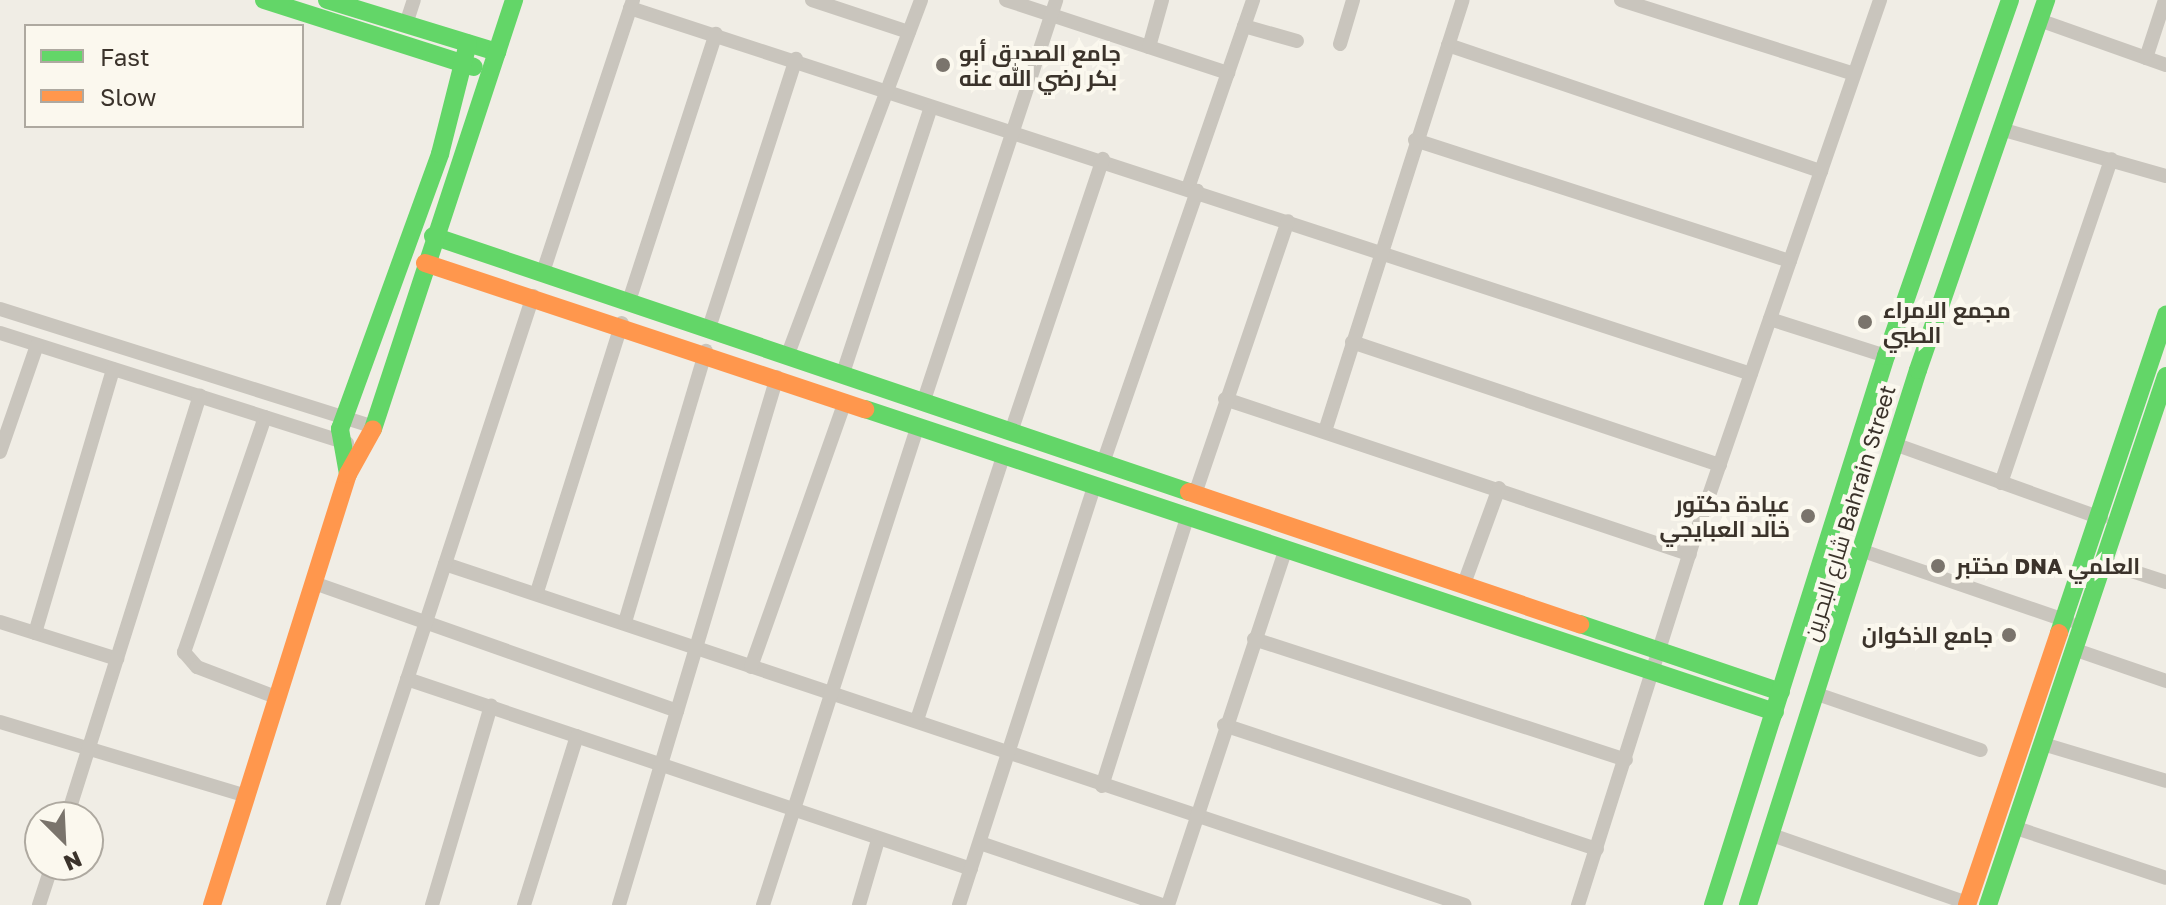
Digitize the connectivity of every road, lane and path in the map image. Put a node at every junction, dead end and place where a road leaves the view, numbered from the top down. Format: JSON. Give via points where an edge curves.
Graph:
{"nodes":[{"id":1,"x":264,"y":0,"type":"edge"},
{"id":2,"x":414,"y":0,"type":"edge"},
{"id":3,"x":514,"y":0,"type":"edge"},
{"id":4,"x":812,"y":0,"type":"edge"},
{"id":5,"x":921,"y":0,"type":"edge"},
{"id":6,"x":1006,"y":0,"type":"edge"},
{"id":7,"x":1162,"y":0,"type":"edge"},
{"id":8,"x":1253,"y":0,"type":"edge"},
{"id":9,"x":1353,"y":0,"type":"edge"},
{"id":10,"x":1463,"y":0,"type":"edge"},
{"id":11,"x":1621,"y":0,"type":"edge"},
{"id":12,"x":1880,"y":0,"type":"edge"},
{"id":13,"x":2010,"y":0,"type":"edge"},
{"id":14,"x":2046,"y":0,"type":"edge"},
{"id":15,"x":2165,"y":0,"type":"edge"},
{"id":16,"x":339,"y":2,"type":"edge"},
{"id":17,"x":631,"y":4,"type":"edge"},
{"id":18,"x":1054,"y":6,"type":"edge"},
{"id":19,"x":2039,"y":20,"type":"junction"},
{"id":20,"x":406,"y":24,"type":"junction"},
{"id":21,"x":1244,"y":26,"type":"junction"},
{"id":22,"x":909,"y":32,"type":"junction"},
{"id":23,"x":716,"y":34,"type":"junction"},
{"id":24,"x":1297,"y":41,"type":"dead end"},
{"id":25,"x":468,"y":43,"type":"junction"},
{"id":26,"x":1340,"y":44,"type":"dead end"},
{"id":27,"x":1448,"y":45,"type":"junction"},
{"id":28,"x":1149,"y":47,"type":"junction"},
{"id":29,"x":497,"y":52,"type":"junction"},
{"id":30,"x":2146,"y":58,"type":"junction"},
{"id":31,"x":796,"y":59,"type":"junction"},
{"id":32,"x":463,"y":63,"type":"junction"},
{"id":33,"x":2166,"y":65,"type":"edge"},
{"id":34,"x":1228,"y":73,"type":"junction"},
{"id":35,"x":490,"y":74,"type":"junction"},
{"id":36,"x":1854,"y":74,"type":"junction"},
{"id":37,"x":887,"y":94,"type":"junction"},
{"id":38,"x":930,"y":110,"type":"junction"},
{"id":39,"x":2004,"y":130,"type":"junction"},
{"id":40,"x":1017,"y":131,"type":"junction"},
{"id":41,"x":1415,"y":140,"type":"junction"},
{"id":42,"x":1103,"y":159,"type":"junction"},
{"id":43,"x":2111,"y":159,"type":"junction"},
{"id":44,"x":1821,"y":171,"type":"junction"},
{"id":45,"x":2166,"y":176,"type":"edge"},
{"id":46,"x":1192,"y":189,"type":"junction"},
{"id":47,"x":1288,"y":221,"type":"junction"},
{"id":48,"x":433,"y":236,"type":"junction"},
{"id":49,"x":470,"y":248,"type":"junction"},
{"id":50,"x":1380,"y":251,"type":"junction"},
{"id":51,"x":1790,"y":261,"type":"junction"},
{"id":52,"x":425,"y":263,"type":"junction"},
{"id":53,"x":543,"y":272,"type":"junction"},
{"id":54,"x":1915,"y":272,"type":"junction"},
{"id":55,"x":462,"y":275,"type":"junction"},
{"id":56,"x":1949,"y":282,"type":"junction"},
{"id":57,"x":533,"y":296,"type":"junction"},
{"id":58,"x":629,"y":301,"type":"junction"},
{"id":59,"x":0,"y":309,"type":"edge"},
{"id":60,"x":2166,"y":315,"type":"edge"},
{"id":61,"x":1770,"y":319,"type":"junction"},
{"id":62,"x":622,"y":323,"type":"junction"},
{"id":63,"x":709,"y":328,"type":"junction"},
{"id":64,"x":0,"y":333,"type":"edge"},
{"id":65,"x":1352,"y":342,"type":"junction"},
{"id":66,"x":37,"y":345,"type":"junction"},
{"id":67,"x":706,"y":351,"type":"junction"},
{"id":68,"x":788,"y":354,"type":"junction"},
{"id":69,"x":1886,"y":356,"type":"junction"},
{"id":70,"x":113,"y":369,"type":"junction"},
{"id":71,"x":843,"y":373,"type":"junction"},
{"id":72,"x":1751,"y":374,"type":"junction"},
{"id":73,"x":2166,"y":376,"type":"edge"},
{"id":74,"x":777,"y":377,"type":"junction"},
{"id":75,"x":892,"y":389,"type":"junction"},
{"id":76,"x":200,"y":396,"type":"junction"},
{"id":77,"x":1225,"y":399,"type":"junction"},
{"id":78,"x":924,"y":400,"type":"junction"},
{"id":79,"x":845,"y":401,"type":"junction"},
{"id":80,"x":2154,"y":402,"type":"edge"},
{"id":81,"x":883,"y":413,"type":"junction"},
{"id":82,"x":265,"y":417,"type":"junction"},
{"id":83,"x":344,"y":418,"type":"junction"},
{"id":84,"x":918,"y":425,"type":"junction"},
{"id":85,"x":374,"y":427,"type":"junction"},
{"id":86,"x":1326,"y":428,"type":"junction"},
{"id":87,"x":1012,"y":429,"type":"junction"},
{"id":88,"x":338,"y":440,"type":"junction"},
{"id":89,"x":1897,"y":445,"type":"junction"},
{"id":90,"x":366,"y":450,"type":"junction"},
{"id":91,"x":0,"y":452,"type":"edge"},
{"id":92,"x":1004,"y":454,"type":"junction"},
{"id":93,"x":1104,"y":460,"type":"junction"},
{"id":94,"x":1720,"y":465,"type":"junction"},
{"id":95,"x":348,"y":474,"type":"junction"},
{"id":96,"x":2001,"y":483,"type":"junction"},
{"id":97,"x":1095,"y":484,"type":"junction"},
{"id":98,"x":1499,"y":488,"type":"junction"},
{"id":99,"x":1196,"y":491,"type":"junction"},
{"id":100,"x":1188,"y":515,"type":"junction"},
{"id":101,"x":2101,"y":518,"type":"junction"},
{"id":102,"x":1286,"y":548,"type":"junction"},
{"id":103,"x":1863,"y":551,"type":"junction"},
{"id":104,"x":1690,"y":555,"type":"junction"},
{"id":105,"x":2107,"y":563,"type":"junction"},
{"id":106,"x":445,"y":564,"type":"junction"},
{"id":107,"x":1465,"y":581,"type":"junction"},
{"id":108,"x":2166,"y":582,"type":"edge"},
{"id":109,"x":314,"y":583,"type":"junction"},
{"id":110,"x":537,"y":592,"type":"junction"},
{"id":111,"x":2068,"y":621,"type":"junction"},
{"id":112,"x":0,"y":622,"type":"edge"},
{"id":113,"x":625,"y":622,"type":"junction"},
{"id":114,"x":425,"y":623,"type":"junction"},
{"id":115,"x":35,"y":633,"type":"junction"},
{"id":116,"x":1254,"y":639,"type":"junction"},
{"id":117,"x":1660,"y":645,"type":"junction"},
{"id":118,"x":691,"y":648,"type":"junction"},
{"id":119,"x":2076,"y":650,"type":"junction"},
{"id":120,"x":117,"y":659,"type":"junction"},
{"id":121,"x":751,"y":667,"type":"junction"},
{"id":122,"x":1651,"y":670,"type":"junction"},
{"id":123,"x":407,"y":679,"type":"junction"},
{"id":124,"x":2166,"y":681,"type":"edge"},
{"id":125,"x":1781,"y":692,"type":"junction"},
{"id":126,"x":833,"y":693,"type":"junction"},
{"id":127,"x":2051,"y":693,"type":"junction"},
{"id":128,"x":1817,"y":694,"type":"junction"},
{"id":129,"x":278,"y":698,"type":"junction"},
{"id":130,"x":491,"y":706,"type":"junction"},
{"id":131,"x":677,"y":711,"type":"junction"},
{"id":132,"x":1775,"y":712,"type":"junction"},
{"id":133,"x":917,"y":720,"type":"junction"},
{"id":134,"x":0,"y":722,"type":"edge"},
{"id":135,"x":1224,"y":725,"type":"junction"},
{"id":136,"x":577,"y":736,"type":"junction"},
{"id":137,"x":2043,"y":744,"type":"junction"},
{"id":138,"x":89,"y":749,"type":"junction"},
{"id":139,"x":1012,"y":750,"type":"junction"},
{"id":140,"x":1981,"y":750,"type":"dead end"},
{"id":141,"x":1626,"y":760,"type":"junction"},
{"id":142,"x":664,"y":766,"type":"junction"},
{"id":143,"x":2166,"y":781,"type":"edge"},
{"id":144,"x":1102,"y":786,"type":"junction"},
{"id":145,"x":247,"y":796,"type":"junction"},
{"id":146,"x":72,"y":801,"type":"edge"},
{"id":147,"x":793,"y":813,"type":"junction"},
{"id":148,"x":1197,"y":818,"type":"junction"},
{"id":149,"x":2013,"y":827,"type":"junction"},
{"id":150,"x":1772,"y":835,"type":"junction"},
{"id":151,"x":878,"y":840,"type":"junction"},
{"id":152,"x":980,"y":843,"type":"junction"},
{"id":153,"x":1597,"y":849,"type":"junction"},
{"id":154,"x":971,"y":869,"type":"junction"},
{"id":155,"x":2166,"y":878,"type":"edge"},
{"id":156,"x":47,"y":881,"type":"edge"},
{"id":157,"x":1967,"y":904,"type":"edge"},
{"id":158,"x":39,"y":905,"type":"edge"},
{"id":159,"x":212,"y":905,"type":"edge"},
{"id":160,"x":333,"y":905,"type":"edge"},
{"id":161,"x":432,"y":905,"type":"edge"},
{"id":162,"x":524,"y":905,"type":"edge"},
{"id":163,"x":619,"y":905,"type":"edge"},
{"id":164,"x":763,"y":905,"type":"edge"},
{"id":165,"x":859,"y":905,"type":"edge"},
{"id":166,"x":959,"y":905,"type":"edge"},
{"id":167,"x":1165,"y":905,"type":"edge"},
{"id":168,"x":1465,"y":905,"type":"edge"},
{"id":169,"x":1578,"y":905,"type":"edge"},
{"id":170,"x":1713,"y":905,"type":"edge"},
{"id":171,"x":1748,"y":905,"type":"edge"},
{"id":172,"x":1988,"y":905,"type":"edge"}],
"edges":[{"from":1,"to":32,"type":"street"},
{"from":2,"to":20,"type":"street"},
{"from":3,"to":29,"type":"street"},
{"from":4,"to":22,"type":"street"},
{"from":5,"to":22,"type":"street"},
{"from":6,"to":18,"type":"street"},
{"from":7,"to":28,"type":"street"},
{"from":8,"to":21,"type":"street"},
{"from":9,"to":26,"type":"street"},
{"from":10,"to":27,"type":"street"},
{"from":11,"to":36,"type":"street"},
{"from":12,"to":36,"type":"street"},
{"from":13,"to":54,"type":"street","name":"شارع البحرين Bahrain Street"},
{"from":14,"to":19,"type":"street","name":"شارع البحرين Bahrain Street"},
{"from":15,"to":30,"type":"street"},
{"from":16,"to":20,"type":"street"},
{"from":17,"to":23,"type":"street"},
{"from":17,"to":53,"type":"street"},
{"from":18,"to":28,"type":"street"},
{"from":18,"to":40,"type":"street"},
{"from":19,"to":30,"type":"street"},
{"from":19,"to":39,"type":"street","name":"شارع البحرين Bahrain Street"},
{"from":20,"to":25,"type":"street"},
{"from":21,"to":24,"type":"street"},
{"from":21,"to":34,"type":"street"},
{"from":22,"to":37,"type":"street"},
{"from":23,"to":31,"type":"street"},
{"from":23,"to":58,"type":"street"},
{"from":25,"to":29,"type":"street"},
{"from":25,"to":32,"type":"street"},
{"from":27,"to":41,"type":"street"},
{"from":27,"to":44,"type":"street"},
{"from":28,"to":34,"type":"street"},
{"from":29,"to":35,"type":"street"},
{"from":30,"to":33,"type":"street"},
{"from":31,"to":37,"type":"street"},
{"from":31,"to":63,"type":"street"},
{"from":32,"to":35,"type":"street"},
{"from":32,"to":83,"type":"street","via":[[440,154]]},
{"from":34,"to":46,"type":"street"},
{"from":35,"to":48,"type":"street"},
{"from":36,"to":44,"type":"street"},
{"from":37,"to":38,"type":"street"},
{"from":37,"to":68,"type":"street"},
{"from":38,"to":40,"type":"street"},
{"from":38,"to":71,"type":"street"},
{"from":39,"to":43,"type":"street"},
{"from":39,"to":56,"type":"street","name":"شارع البحرين Bahrain Street"},
{"from":40,"to":42,"type":"street"},
{"from":40,"to":78,"type":"street"},
{"from":41,"to":50,"type":"street"},
{"from":41,"to":51,"type":"street"},
{"from":42,"to":46,"type":"street"},
{"from":42,"to":87,"type":"street"},
{"from":43,"to":45,"type":"street"},
{"from":43,"to":96,"type":"street"},
{"from":44,"to":51,"type":"street"},
{"from":46,"to":47,"type":"street"},
{"from":46,"to":93,"type":"street"},
{"from":47,"to":50,"type":"street"},
{"from":47,"to":77,"type":"street"},
{"from":48,"to":49,"type":"street"},
{"from":48,"to":52,"type":"street"},
{"from":49,"to":53,"type":"street"},
{"from":49,"to":55,"type":"street"},
{"from":50,"to":65,"type":"street"},
{"from":50,"to":72,"type":"street"},
{"from":51,"to":61,"type":"street"},
{"from":52,"to":55,"type":"street"},
{"from":52,"to":85,"type":"street"},
{"from":53,"to":58,"type":"street"},
{"from":54,"to":56,"type":"street"},
{"from":54,"to":69,"type":"street","name":"شارع البحرين Bahrain Street"},
{"from":55,"to":57,"type":"street"},
{"from":56,"to":89,"type":"street","name":"شارع البحرين Bahrain Street"},
{"from":57,"to":62,"type":"street"},
{"from":57,"to":106,"type":"street"},
{"from":58,"to":63,"type":"street"},
{"from":59,"to":83,"type":"street"},
{"from":60,"to":80,"type":"street"},
{"from":61,"to":69,"type":"street"},
{"from":61,"to":72,"type":"street"},
{"from":62,"to":67,"type":"street"},
{"from":62,"to":110,"type":"street"},
{"from":63,"to":68,"type":"street"},
{"from":64,"to":66,"type":"street"},
{"from":65,"to":86,"type":"street"},
{"from":65,"to":94,"type":"street"},
{"from":66,"to":70,"type":"street"},
{"from":66,"to":91,"type":"street"},
{"from":67,"to":74,"type":"street"},
{"from":67,"to":113,"type":"street"},
{"from":68,"to":71,"type":"street"},
{"from":69,"to":125,"type":"street","name":"شارع البحرين Bahrain Street"},
{"from":70,"to":76,"type":"street"},
{"from":70,"to":115,"type":"street"},
{"from":71,"to":75,"type":"street"},
{"from":72,"to":94,"type":"street"},
{"from":73,"to":80,"type":"street"},
{"from":74,"to":79,"type":"street"},
{"from":74,"to":118,"type":"street"},
{"from":75,"to":78,"type":"street"},
{"from":75,"to":81,"type":"street"},
{"from":76,"to":82,"type":"street"},
{"from":76,"to":120,"type":"street"},
{"from":77,"to":86,"type":"street"},
{"from":77,"to":99,"type":"street"},
{"from":78,"to":87,"type":"street"},
{"from":79,"to":81,"type":"street"},
{"from":79,"to":121,"type":"street"},
{"from":80,"to":101,"type":"street"},
{"from":80,"to":105,"type":"street"},
{"from":81,"to":84,"type":"street"},
{"from":82,"to":88,"type":"street"},
{"from":82,"to":129,"type":"street","via":[[184,652],[197,667]]},
{"from":83,"to":85,"type":"street"},
{"from":83,"to":88,"type":"street"},
{"from":84,"to":92,"type":"street"},
{"from":84,"to":126,"type":"street"},
{"from":85,"to":90,"type":"street"},
{"from":86,"to":98,"type":"street"},
{"from":87,"to":93,"type":"street"},
{"from":88,"to":90,"type":"street"},
{"from":88,"to":95,"type":"street"},
{"from":89,"to":96,"type":"street"},
{"from":89,"to":103,"type":"street","name":"شارع البحرين Bahrain Street"},
{"from":90,"to":95,"type":"street"},
{"from":92,"to":97,"type":"street"},
{"from":92,"to":133,"type":"street"},
{"from":93,"to":99,"type":"street"},
{"from":94,"to":104,"type":"street"},
{"from":95,"to":109,"type":"street"},
{"from":96,"to":101,"type":"street"},
{"from":97,"to":100,"type":"street"},
{"from":97,"to":139,"type":"street"},
{"from":98,"to":104,"type":"street"},
{"from":98,"to":107,"type":"street"},
{"from":99,"to":107,"type":"street"},
{"from":100,"to":102,"type":"street"},
{"from":100,"to":144,"type":"street"},
{"from":101,"to":111,"type":"street"},
{"from":102,"to":116,"type":"street"},
{"from":102,"to":122,"type":"street"},
{"from":103,"to":111,"type":"street"},
{"from":103,"to":128,"type":"street","name":"شارع البحرين Bahrain Street"},
{"from":104,"to":117,"type":"street"},
{"from":105,"to":108,"type":"street"},
{"from":105,"to":119,"type":"street"},
{"from":106,"to":110,"type":"street"},
{"from":106,"to":114,"type":"street"},
{"from":107,"to":117,"type":"street"},
{"from":109,"to":114,"type":"street"},
{"from":109,"to":129,"type":"street"},
{"from":110,"to":113,"type":"street"},
{"from":111,"to":127,"type":"street"},
{"from":112,"to":115,"type":"street"},
{"from":113,"to":118,"type":"street"},
{"from":114,"to":123,"type":"street"},
{"from":114,"to":131,"type":"street"},
{"from":115,"to":120,"type":"street"},
{"from":116,"to":135,"type":"street"},
{"from":116,"to":141,"type":"street"},
{"from":117,"to":122,"type":"street"},
{"from":117,"to":125,"type":"street"},
{"from":118,"to":121,"type":"street"},
{"from":118,"to":131,"type":"street"},
{"from":119,"to":124,"type":"street"},
{"from":119,"to":127,"type":"street"},
{"from":120,"to":138,"type":"street"},
{"from":121,"to":126,"type":"street"},
{"from":122,"to":132,"type":"street"},
{"from":122,"to":141,"type":"street"},
{"from":123,"to":130,"type":"street"},
{"from":123,"to":160,"type":"street"},
{"from":125,"to":132,"type":"street","name":"شارع البحرين Bahrain Street"},
{"from":126,"to":133,"type":"street"},
{"from":126,"to":147,"type":"street"},
{"from":127,"to":137,"type":"street"},
{"from":127,"to":157,"type":"street"},
{"from":128,"to":140,"type":"street"},
{"from":128,"to":150,"type":"street","name":"شارع البحرين Bahrain Street"},
{"from":129,"to":145,"type":"street"},
{"from":130,"to":136,"type":"street"},
{"from":130,"to":161,"type":"street"},
{"from":131,"to":142,"type":"street"},
{"from":132,"to":170,"type":"street","name":"شارع البحرين Bahrain Street"},
{"from":133,"to":139,"type":"street"},
{"from":134,"to":138,"type":"street"},
{"from":135,"to":148,"type":"street"},
{"from":135,"to":153,"type":"street"},
{"from":136,"to":142,"type":"street"},
{"from":136,"to":162,"type":"street"},
{"from":137,"to":143,"type":"street"},
{"from":137,"to":149,"type":"street"},
{"from":138,"to":145,"type":"street"},
{"from":138,"to":146,"type":"street"},
{"from":139,"to":144,"type":"street"},
{"from":139,"to":152,"type":"street"},
{"from":141,"to":153,"type":"street"},
{"from":142,"to":147,"type":"street"},
{"from":142,"to":163,"type":"street"},
{"from":144,"to":148,"type":"street"},
{"from":145,"to":159,"type":"street"},
{"from":147,"to":151,"type":"street"},
{"from":147,"to":164,"type":"street"},
{"from":148,"to":167,"type":"street"},
{"from":148,"to":168,"type":"street"},
{"from":149,"to":155,"type":"street"},
{"from":149,"to":172,"type":"street"},
{"from":150,"to":157,"type":"street"},
{"from":150,"to":171,"type":"street","name":"شارع البحرين Bahrain Street"},
{"from":151,"to":154,"type":"street"},
{"from":151,"to":165,"type":"street"},
{"from":152,"to":154,"type":"street"},
{"from":152,"to":167,"type":"street"},
{"from":153,"to":169,"type":"street"},
{"from":154,"to":166,"type":"street"},
{"from":156,"to":158,"type":"street"}]}
